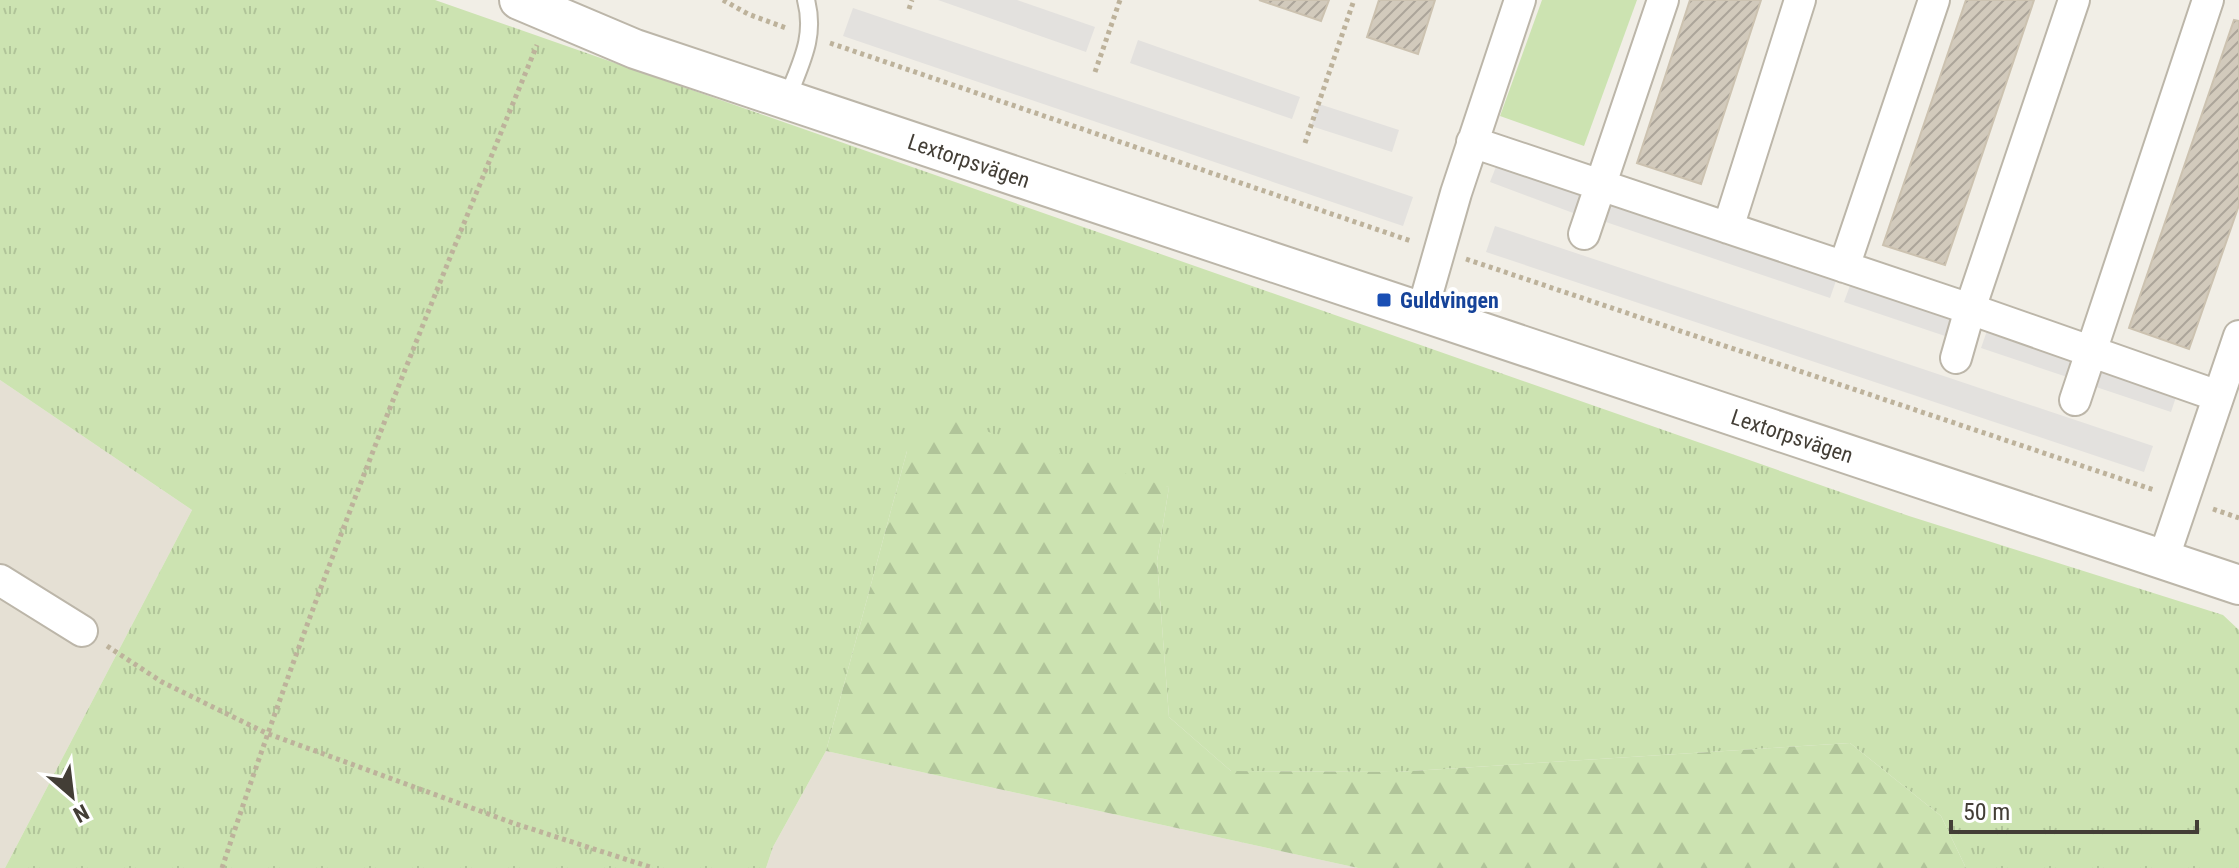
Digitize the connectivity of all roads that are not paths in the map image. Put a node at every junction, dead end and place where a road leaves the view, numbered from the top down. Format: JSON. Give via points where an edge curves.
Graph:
{"nodes":[{"id":1,"x":519,"y":0,"type":"edge"},
{"id":2,"x":806,"y":0,"type":"edge"},
{"id":3,"x":1520,"y":0,"type":"edge"},
{"id":4,"x":1663,"y":0,"type":"edge"},
{"id":5,"x":1800,"y":0,"type":"edge"},
{"id":6,"x":1934,"y":0,"type":"edge"},
{"id":7,"x":2074,"y":0,"type":"edge"},
{"id":8,"x":2208,"y":0,"type":"edge"},
{"id":9,"x":787,"y":99,"type":"junction"},
{"id":10,"x":1472,"y":142,"type":"junction"},
{"id":11,"x":1600,"y":184,"type":"junction"},
{"id":12,"x":1728,"y":228,"type":"junction"},
{"id":13,"x":1584,"y":234,"type":"dead end"},
{"id":14,"x":1844,"y":267,"type":"junction"},
{"id":15,"x":1970,"y":309,"type":"junction"},
{"id":16,"x":1422,"y":312,"type":"junction"},
{"id":17,"x":2239,"y":336,"type":"edge"},
{"id":18,"x":2089,"y":351,"type":"junction"},
{"id":19,"x":1956,"y":358,"type":"dead end"},
{"id":20,"x":2218,"y":396,"type":"junction"},
{"id":21,"x":2075,"y":400,"type":"dead end"},
{"id":22,"x":2163,"y":560,"type":"junction"},
{"id":23,"x":0,"y":580,"type":"edge"},
{"id":24,"x":2239,"y":585,"type":"edge"},
{"id":25,"x":82,"y":631,"type":"road end"}],
"edges":[{"from":1,"to":9,"type":"street","name":"Lextorpsvägen","via":[[635,49]]},
{"from":2,"to":9,"type":"lane","via":[[810,37]]},
{"from":3,"to":10,"type":"street"},
{"from":4,"to":11,"type":"street"},
{"from":5,"to":12,"type":"street"},
{"from":6,"to":14,"type":"street"},
{"from":7,"to":15,"type":"street"},
{"from":8,"to":18,"type":"street"},
{"from":9,"to":16,"type":"street","name":"Lextorpsvägen"},
{"from":10,"to":11,"type":"street"},
{"from":10,"to":16,"type":"street"},
{"from":11,"to":12,"type":"street"},
{"from":11,"to":13,"type":"street"},
{"from":12,"to":14,"type":"street"},
{"from":14,"to":15,"type":"street"},
{"from":15,"to":18,"type":"street"},
{"from":15,"to":19,"type":"street"},
{"from":16,"to":22,"type":"street","name":"Lextorpsvägen"},
{"from":17,"to":20,"type":"street"},
{"from":18,"to":20,"type":"street"},
{"from":18,"to":21,"type":"street"},
{"from":20,"to":22,"type":"street"},
{"from":22,"to":24,"type":"street","name":"Lextorpsvägen"},
{"from":23,"to":25,"type":"street"}]}
